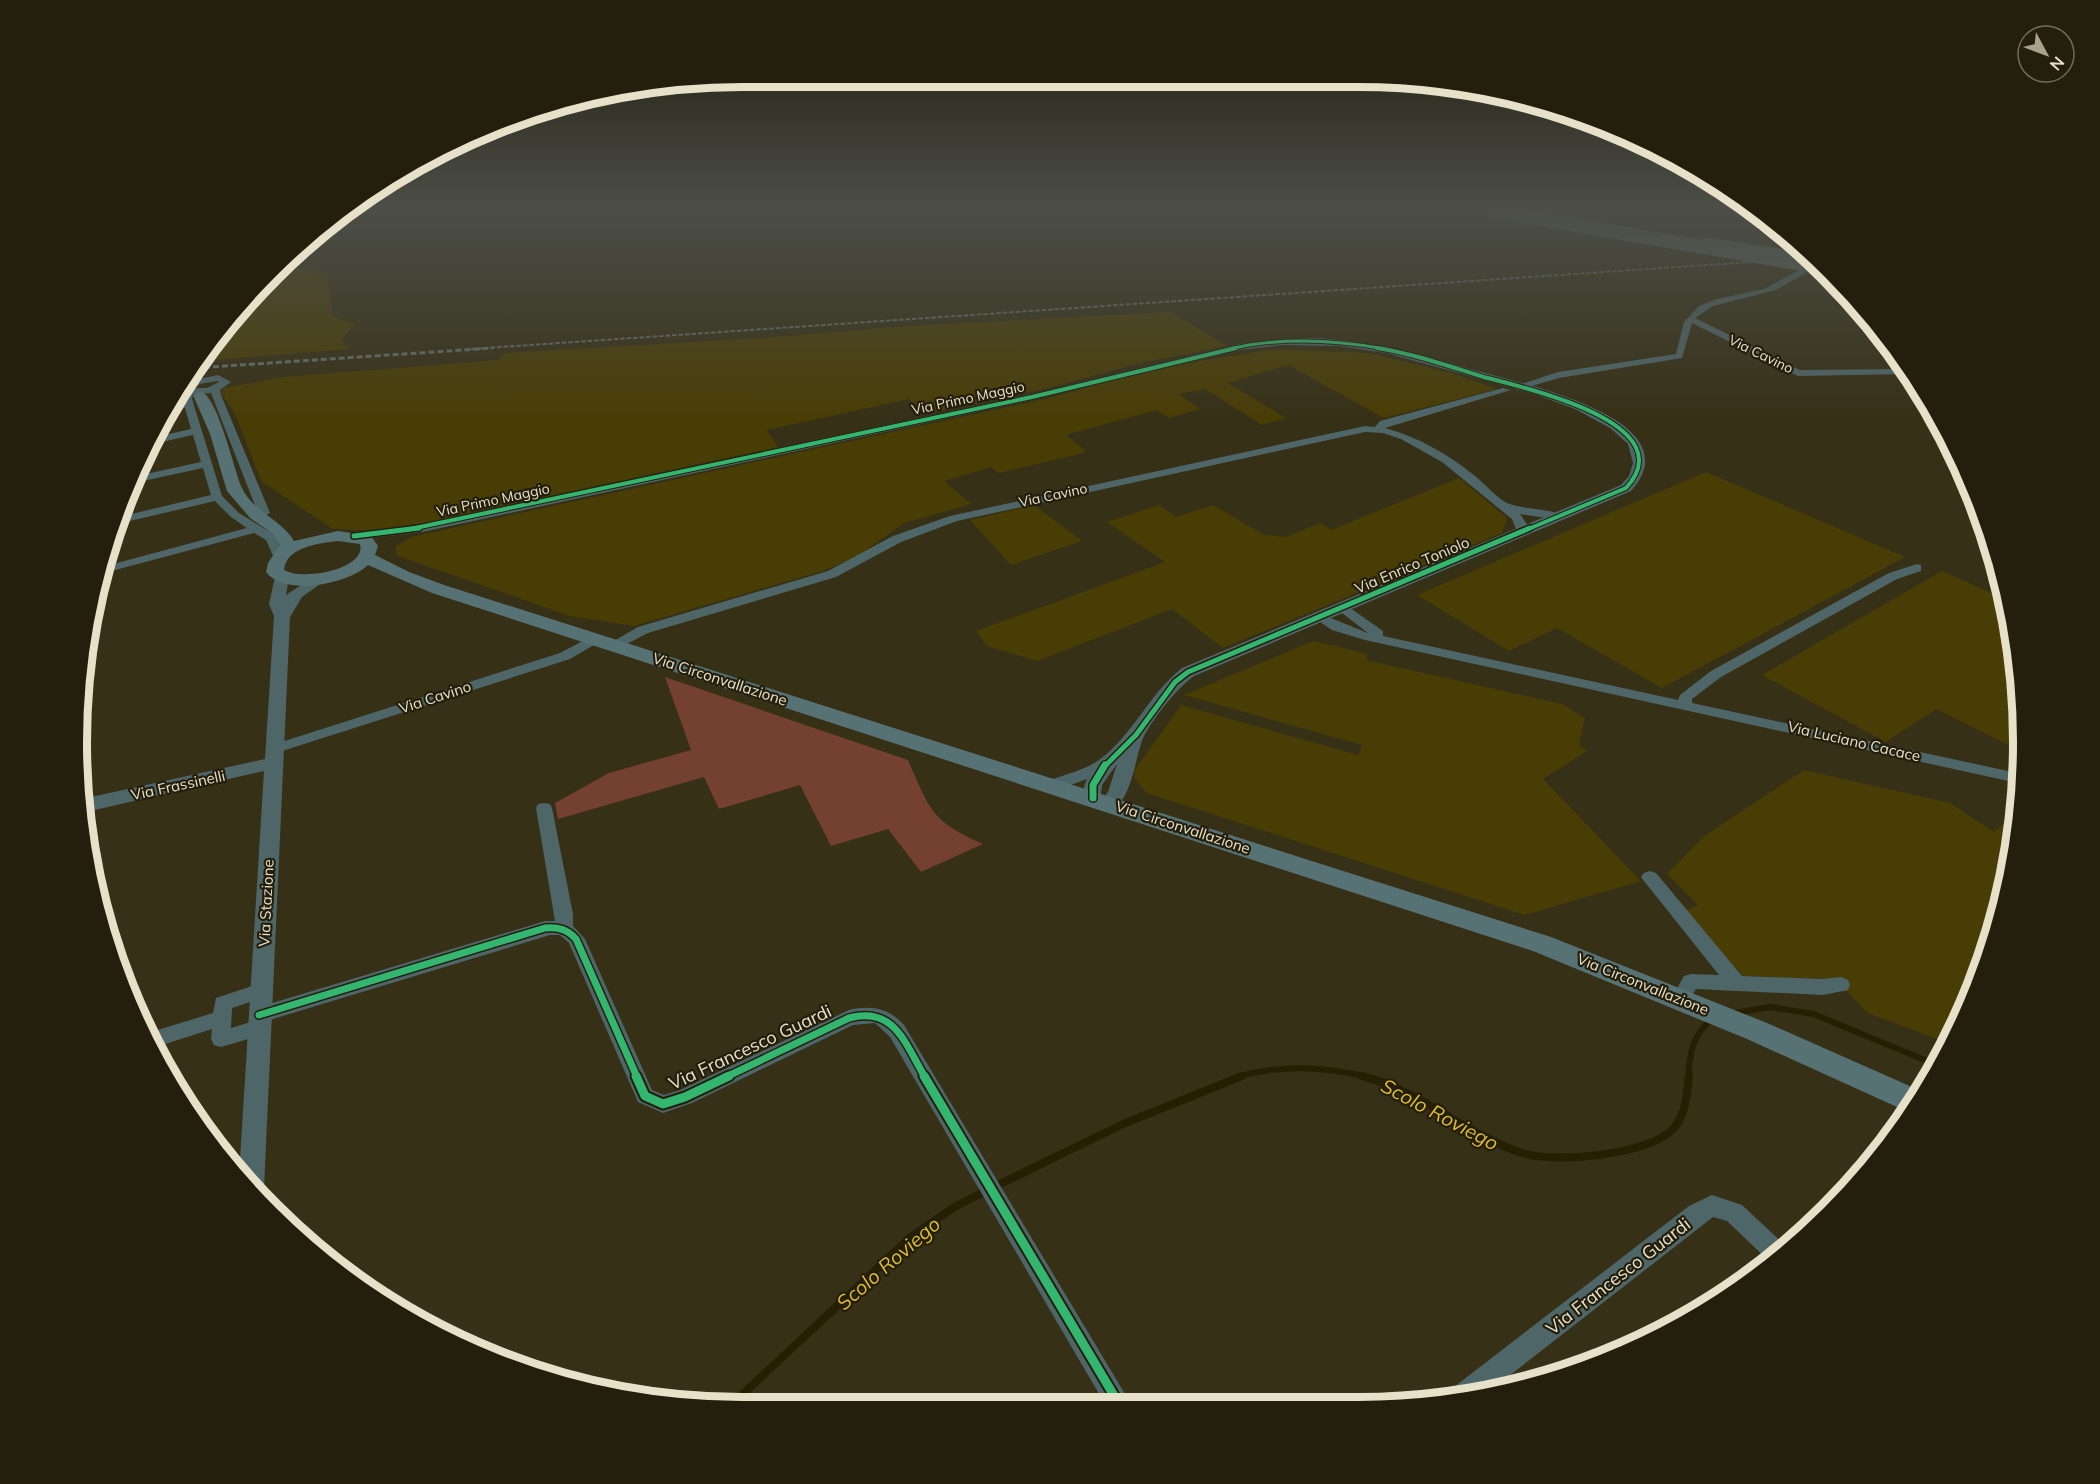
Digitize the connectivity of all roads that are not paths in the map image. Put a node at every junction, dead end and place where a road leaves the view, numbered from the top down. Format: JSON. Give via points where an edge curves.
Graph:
{"nodes":[{"id":1,"x":1787,"y":280,"type":"edge"},
{"id":2,"x":1690,"y":319,"type":"junction"},
{"id":3,"x":1899,"y":372,"type":"edge"},
{"id":4,"x":194,"y":383,"type":"edge"},
{"id":5,"x":191,"y":388,"type":"edge"},
{"id":6,"x":1512,"y":388,"type":"junction"},
{"id":7,"x":192,"y":396,"type":"junction"},
{"id":8,"x":184,"y":400,"type":"edge"},
{"id":9,"x":1378,"y":429,"type":"junction"},
{"id":10,"x":198,"y":431,"type":"junction"},
{"id":11,"x":162,"y":439,"type":"edge"},
{"id":12,"x":208,"y":464,"type":"junction"},
{"id":13,"x":143,"y":478,"type":"edge"},
{"id":14,"x":217,"y":497,"type":"junction"},
{"id":15,"x":1503,"y":504,"type":"junction"},
{"id":16,"x":257,"y":517,"type":"junction"},
{"id":17,"x":1560,"y":517,"type":"junction"},
{"id":18,"x":127,"y":519,"type":"edge"},
{"id":19,"x":422,"y":528,"type":"junction"},
{"id":20,"x":1521,"y":532,"type":"junction"},
{"id":21,"x":346,"y":536,"type":"junction"},
{"id":22,"x":368,"y":553,"type":"junction"},
{"id":23,"x":283,"y":555,"type":"junction"},
{"id":24,"x":110,"y":568,"type":"edge"},
{"id":25,"x":1917,"y":568,"type":"dead end"},
{"id":26,"x":326,"y":577,"type":"junction"},
{"id":27,"x":282,"y":578,"type":"junction"},
{"id":28,"x":438,"y":589,"type":"junction"},
{"id":29,"x":1343,"y":607,"type":"junction"},
{"id":30,"x":282,"y":617,"type":"junction"},
{"id":31,"x":1320,"y":617,"type":"junction"},
{"id":32,"x":594,"y":639,"type":"junction"},
{"id":33,"x":1398,"y":642,"type":"junction"},
{"id":34,"x":614,"y":645,"type":"junction"},
{"id":35,"x":1685,"y":704,"type":"junction"},
{"id":36,"x":1136,"y":735,"type":"junction"},
{"id":37,"x":273,"y":756,"type":"junction"},
{"id":38,"x":1104,"y":766,"type":"junction"},
{"id":39,"x":2012,"y":777,"type":"edge"},
{"id":40,"x":1054,"y":786,"type":"junction"},
{"id":41,"x":1101,"y":801,"type":"junction"},
{"id":42,"x":90,"y":804,"type":"edge"},
{"id":43,"x":544,"y":808,"type":"dead end"},
{"id":44,"x":1650,"y":876,"type":"dead end"},
{"id":45,"x":564,"y":928,"type":"junction"},
{"id":46,"x":1737,"y":983,"type":"junction"},
{"id":47,"x":1841,"y":985,"type":"dead end"},
{"id":48,"x":261,"y":991,"type":"junction"},
{"id":49,"x":1685,"y":1001,"type":"junction"},
{"id":50,"x":222,"y":1018,"type":"junction"},
{"id":51,"x":259,"y":1021,"type":"junction"},
{"id":52,"x":158,"y":1038,"type":"edge"},
{"id":53,"x":1907,"y":1099,"type":"edge"},
{"id":54,"x":252,"y":1176,"type":"edge"},
{"id":55,"x":1773,"y":1249,"type":"edge"},
{"id":56,"x":1476,"y":1386,"type":"edge"},
{"id":57,"x":1115,"y":1397,"type":"edge"}],
"edges":[{"from":1,"to":2,"type":"street","via":[[1768,291],[1711,305],[1695,312]]},
{"from":2,"to":3,"type":"street","name":"Via Cavino","via":[[1798,373]]},
{"from":2,"to":6,"type":"street","name":"Via Cavino","via":[[1679,356],[1558,375]]},
{"from":4,"to":16,"type":"street","via":[[216,378],[225,381],[216,388],[216,396],[251,487]]},
{"from":5,"to":7,"type":"street"},
{"from":6,"to":9,"type":"street","name":"Via Cavino","via":[[1384,423]]},
{"from":6,"to":17,"type":"street","name":"Via Enrico Toniolo","via":[[1599,416],[1630,437],[1637,448],[1640,469],[1626,488]]},
{"from":6,"to":19,"type":"street","name":"Via Primo Maggio","via":[[1380,348],[1323,341],[1257,344],[1032,397]]},
{"from":7,"to":8,"type":"street"},
{"from":7,"to":10,"type":"street"},
{"from":7,"to":16,"type":"main road","via":[[217,434],[235,491]]},
{"from":9,"to":15,"type":"street","via":[[1441,455]]},
{"from":9,"to":34,"type":"street","name":"Via Cavino","via":[[954,518],[905,536],[832,574],[643,630]]},
{"from":10,"to":11,"type":"street"},
{"from":10,"to":12,"type":"street"},
{"from":12,"to":13,"type":"street"},
{"from":12,"to":14,"type":"street"},
{"from":14,"to":16,"type":"street","via":[[235,515]]},
{"from":14,"to":18,"type":"street"},
{"from":15,"to":17,"type":"street","via":[[1524,512]]},
{"from":15,"to":20,"type":"street","via":[[1522,526]]},
{"from":16,"to":21,"type":"main road","via":[[296,529]]},
{"from":16,"to":23,"type":"main road","via":[[280,531],[288,545]]},
{"from":16,"to":24,"type":"street"},
{"from":17,"to":20,"type":"street","name":"Via Enrico Toniolo"},
{"from":19,"to":21,"type":"street","name":"Via Primo Maggio"},
{"from":19,"to":22,"type":"street","name":"Via Primo Maggio"},
{"from":20,"to":29,"type":"street","name":"Via Enrico Toniolo"},
{"from":21,"to":22,"type":"main road","name":"Via Circonvallazione","via":[[368,542]]},
{"from":21,"to":23,"type":"main road","via":[[313,540]]},
{"from":22,"to":26,"type":"main road","via":[[355,566]]},
{"from":22,"to":28,"type":"main road","name":"Via Circonvallazione","via":[[403,576]]},
{"from":23,"to":27,"type":"main road","via":[[274,569]]},
{"from":25,"to":35,"type":"street","via":[[1893,576],[1716,674],[1685,698]]},
{"from":26,"to":27,"type":"main road","name":"Via Circonvallazione","via":[[302,581]]},
{"from":26,"to":28,"type":"main road","name":"Via Circonvallazione","via":[[387,577]]},
{"from":26,"to":30,"type":"street","name":"Via Stazione","via":[[294,594]]},
{"from":27,"to":30,"type":"street","name":"Via Stazione","via":[[278,604]]},
{"from":28,"to":32,"type":"main road","name":"Via Circonvallazione"},
{"from":29,"to":31,"type":"street","name":"Via Enrico Toniolo"},
{"from":29,"to":33,"type":"street","name":"Via Luciano Cacace","via":[[1372,630]]},
{"from":30,"to":37,"type":"street","name":"Via Stazione"},
{"from":31,"to":33,"type":"street","name":"Via Luciano Cacace","via":[[1337,627]]},
{"from":31,"to":36,"type":"street","name":"Via Enrico Toniolo","via":[[1188,672],[1175,682]]},
{"from":32,"to":34,"type":"main road","name":"Via Circonvallazione"},
{"from":32,"to":37,"type":"street","name":"Via Cavino","via":[[565,656]]},
{"from":33,"to":35,"type":"street","name":"Via Luciano Cacace"},
{"from":34,"to":40,"type":"main road","name":"Via Circonvallazione"},
{"from":35,"to":39,"type":"street","name":"Via Luciano Cacace"},
{"from":36,"to":38,"type":"street","name":"Via Enrico Toniolo"},
{"from":36,"to":41,"type":"street","name":"Via Enrico Toniolo","via":[[1117,793]]},
{"from":37,"to":42,"type":"street","name":"Via Frassinelli"},
{"from":37,"to":48,"type":"street","name":"Via Stazione"},
{"from":38,"to":40,"type":"street","name":"Via Enrico Toniolo"},
{"from":38,"to":41,"type":"street","name":"Via Enrico Toniolo","via":[[1093,785]]},
{"from":40,"to":41,"type":"main road","name":"Via Circonvallazione"},
{"from":41,"to":49,"type":"main road","name":"Via Circonvallazione","via":[[1542,944]]},
{"from":43,"to":45,"type":"street"},
{"from":44,"to":46,"type":"street"},
{"from":45,"to":51,"type":"street","via":[[545,928]]},
{"from":45,"to":57,"type":"street","name":"Via Francesco Guardi","via":[[579,945],[645,1096],[663,1104],[849,1018],[885,1017],[897,1031]]},
{"from":46,"to":47,"type":"street"},
{"from":46,"to":49,"type":"street","via":[[1691,981]]},
{"from":48,"to":50,"type":"street","via":[[223,1003]]},
{"from":48,"to":51,"type":"street","name":"Via Stazione"},
{"from":49,"to":53,"type":"main road","name":"Via Circonvallazione"},
{"from":50,"to":51,"type":"street","via":[[221,1039]]},
{"from":50,"to":52,"type":"street"},
{"from":51,"to":54,"type":"street","name":"Via Stazione"},
{"from":55,"to":56,"type":"street","name":"Via Francesco Guardi","via":[[1734,1214],[1712,1206]]}]}
